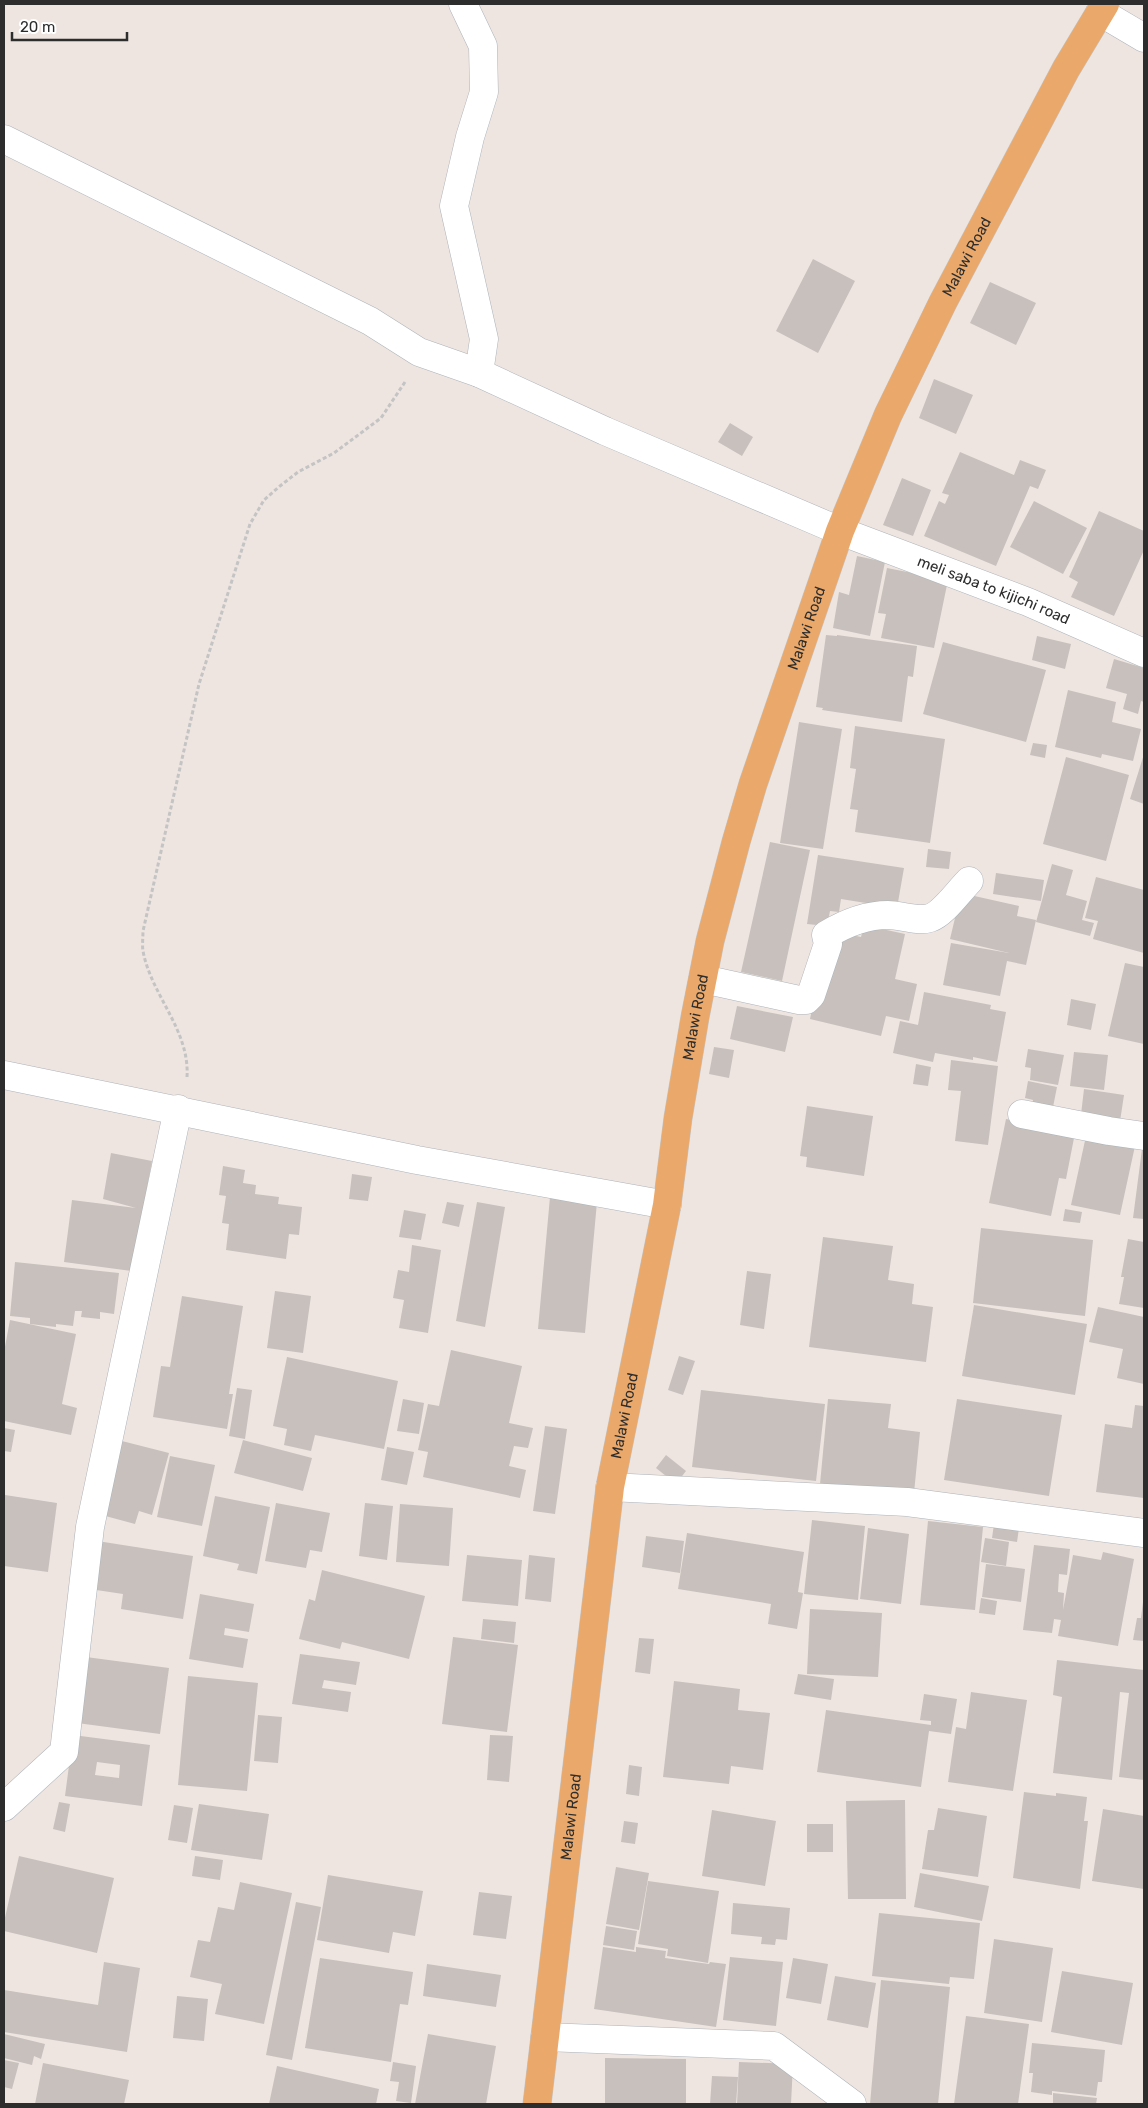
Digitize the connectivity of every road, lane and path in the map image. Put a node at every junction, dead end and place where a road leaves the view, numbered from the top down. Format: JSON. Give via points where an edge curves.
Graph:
{"nodes":[{"id":1,"x":463,"y":4,"type":"edge"},
{"id":2,"x":1103,"y":8,"type":"edge"},
{"id":3,"x":1144,"y":38,"type":"edge"},
{"id":4,"x":4,"y":139,"type":"edge"},
{"id":5,"x":419,"y":352,"type":"junction"},
{"id":6,"x":479,"y":373,"type":"junction"},
{"id":7,"x":840,"y":532,"type":"junction"},
{"id":8,"x":1144,"y":654,"type":"edge"},
{"id":9,"x":969,"y":881,"type":"dead end"},
{"id":10,"x":703,"y":979,"type":"junction"},
{"id":11,"x":4,"y":1075,"type":"edge"},
{"id":12,"x":178,"y":1109,"type":"junction"},
{"id":13,"x":1022,"y":1114,"type":"dead end"},
{"id":14,"x":1144,"y":1136,"type":"edge"},
{"id":15,"x":667,"y":1205,"type":"junction"},
{"id":16,"x":610,"y":1487,"type":"junction"},
{"id":17,"x":1144,"y":1533,"type":"edge"},
{"id":18,"x":4,"y":1808,"type":"edge"},
{"id":19,"x":545,"y":2037,"type":"junction"},
{"id":20,"x":537,"y":2104,"type":"edge"},
{"id":21,"x":852,"y":2104,"type":"edge"}],
"edges":[{"from":1,"to":6,"type":"street","via":[[483,46],[484,92],[454,206],[484,339]]},
{"from":2,"to":3,"type":"street"},
{"from":2,"to":7,"type":"main road","name":"Malawi Road","via":[[1066,69],[943,302],[888,415]]},
{"from":4,"to":5,"type":"street","name":"meli saba to kijichi road","via":[[370,321]]},
{"from":5,"to":6,"type":"street","name":"meli saba to kijichi road"},
{"from":5,"to":12,"type":"path","via":[[400,392],[381,418],[334,453],[298,472],[264,500],[250,524],[199,684],[143,931],[143,950],[149,969],[182,1040],[187,1064]]},
{"from":6,"to":7,"type":"street","name":"meli saba to kijichi road"},
{"from":7,"to":8,"type":"street","name":"meli saba to kijichi road","via":[[1011,595]]},
{"from":7,"to":10,"type":"main road","name":"Malawi Road","via":[[748,800]]},
{"from":9,"to":10,"type":"street","via":[[930,918],[888,914],[844,924],[826,935],[828,944],[811,995],[806,1000]]},
{"from":10,"to":15,"type":"main road","name":"Malawi Road","via":[[678,1118]]},
{"from":11,"to":12,"type":"street"},
{"from":12,"to":15,"type":"street","via":[[417,1160]]},
{"from":12,"to":18,"type":"street","via":[[90,1527],[64,1752]]},
{"from":13,"to":14,"type":"street"},
{"from":15,"to":16,"type":"main road","name":"Malawi Road"},
{"from":16,"to":17,"type":"street","via":[[907,1502]]},
{"from":16,"to":19,"type":"main road","name":"Malawi Road"},
{"from":19,"to":20,"type":"main road","name":"Malawi Road"},
{"from":19,"to":21,"type":"street","via":[[774,2046]]}]}
